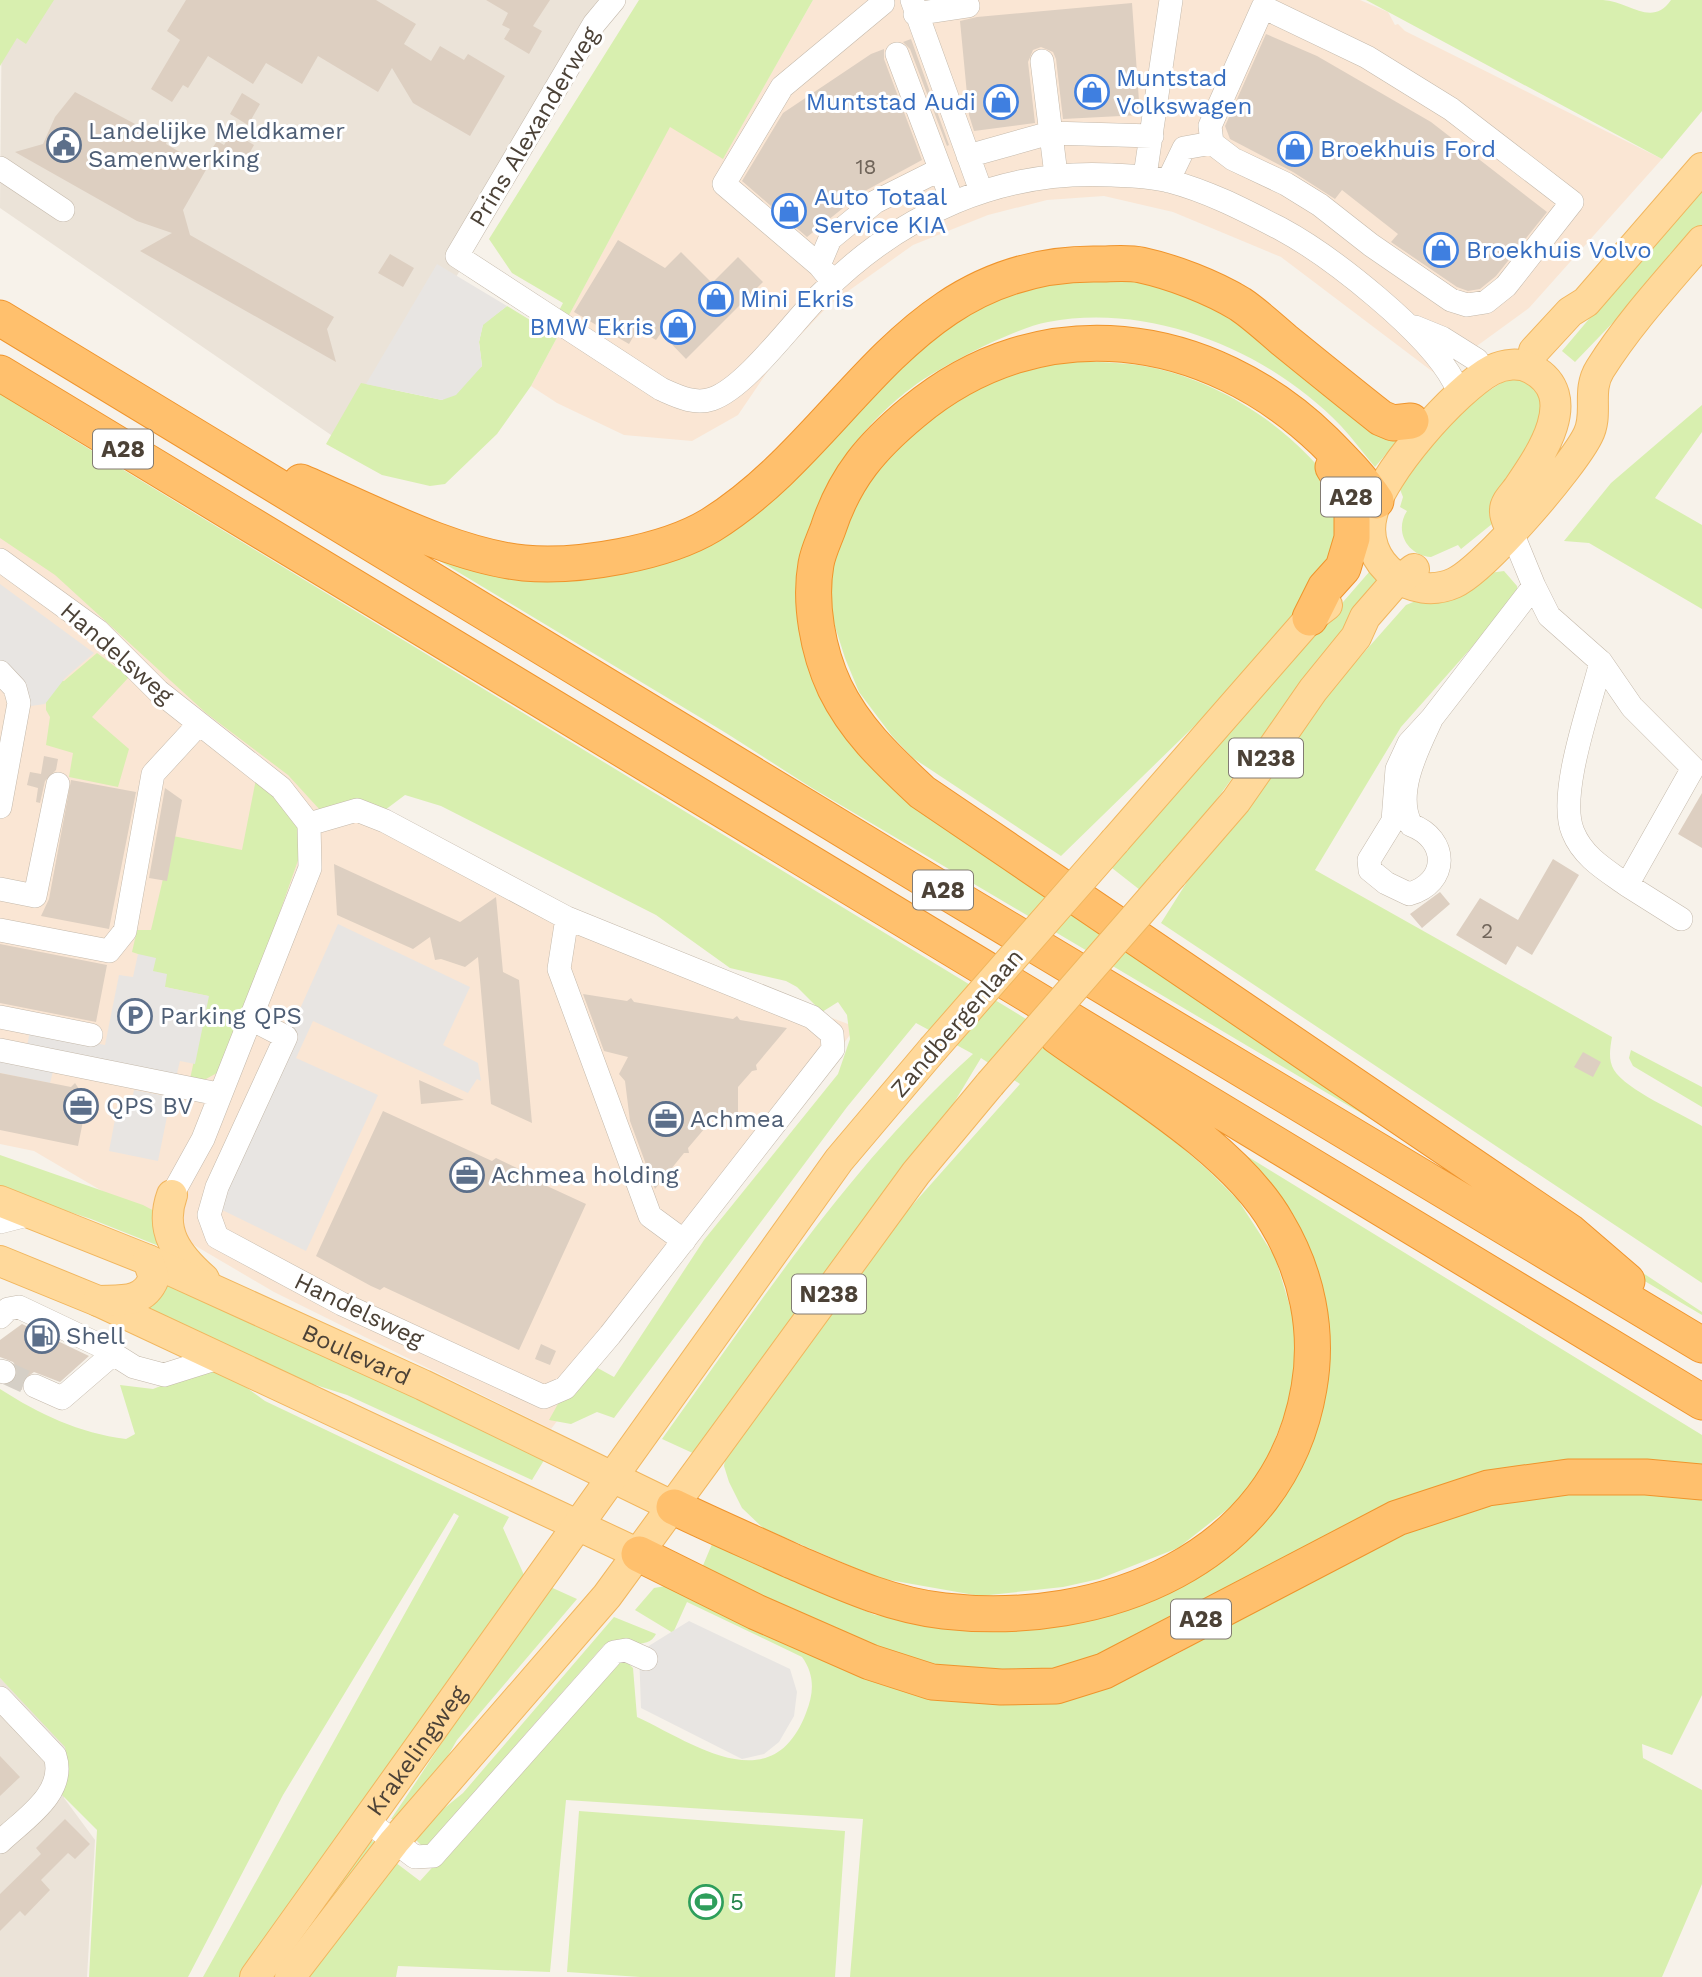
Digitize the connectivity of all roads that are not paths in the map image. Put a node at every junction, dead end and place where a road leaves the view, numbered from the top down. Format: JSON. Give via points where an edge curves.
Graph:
{"nodes":[{"id":1,"x":614,"y":0,"type":"edge"},
{"id":2,"x":1171,"y":0,"type":"edge"},
{"id":3,"x":883,"y":3,"type":"dead end"},
{"id":4,"x":968,"y":6,"type":"dead end"},
{"id":5,"x":914,"y":7,"type":"edge"},
{"id":6,"x":897,"y":54,"type":"dead end"},
{"id":7,"x":1042,"y":61,"type":"dead end"},
{"id":8,"x":1050,"y":132,"type":"junction"},
{"id":9,"x":1152,"y":136,"type":"junction"},
{"id":10,"x":1212,"y":143,"type":"junction"},
{"id":11,"x":968,"y":156,"type":"junction"},
{"id":12,"x":0,"y":168,"type":"edge"},
{"id":13,"x":1702,"y":168,"type":"edge"},
{"id":14,"x":939,"y":170,"type":"junction"},
{"id":15,"x":1056,"y":175,"type":"junction"},
{"id":16,"x":1156,"y":178,"type":"junction"},
{"id":17,"x":981,"y":191,"type":"junction"},
{"id":18,"x":717,"y":197,"type":"dead end"},
{"id":19,"x":953,"y":203,"type":"junction"},
{"id":20,"x":63,"y":210,"type":"dead end"},
{"id":21,"x":1356,"y":234,"type":"junction"},
{"id":22,"x":1702,"y":241,"type":"edge"},
{"id":23,"x":1334,"y":264,"type":"junction"},
{"id":24,"x":825,"y":279,"type":"junction"},
{"id":25,"x":0,"y":318,"type":"edge"},
{"id":26,"x":1409,"y":325,"type":"junction"},
{"id":27,"x":1537,"y":358,"type":"junction"},
{"id":28,"x":1477,"y":360,"type":"junction"},
{"id":29,"x":0,"y":373,"type":"edge"},
{"id":30,"x":1458,"y":388,"type":"junction"},
{"id":31,"x":1581,"y":392,"type":"junction"},
{"id":32,"x":1266,"y":395,"type":"junction"},
{"id":33,"x":1410,"y":421,"type":"joint"},
{"id":34,"x":185,"y":432,"type":"junction"},
{"id":35,"x":1379,"y":494,"type":"junction"},
{"id":36,"x":1509,"y":525,"type":"junction"},
{"id":37,"x":1375,"y":553,"type":"junction"},
{"id":38,"x":1488,"y":555,"type":"junction"},
{"id":39,"x":0,"y":560,"type":"edge"},
{"id":40,"x":1530,"y":575,"type":"junction"},
{"id":41,"x":1409,"y":578,"type":"junction"},
{"id":42,"x":1310,"y":618,"type":"junction"},
{"id":43,"x":1601,"y":662,"type":"junction"},
{"id":44,"x":0,"y":672,"type":"edge"},
{"id":45,"x":1432,"y":718,"type":"junction"},
{"id":46,"x":199,"y":724,"type":"junction"},
{"id":47,"x":58,"y":784,"type":"dead end"},
{"id":48,"x":0,"y":807,"type":"edge"},
{"id":49,"x":309,"y":824,"type":"junction"},
{"id":50,"x":841,"y":882,"type":"junction"},
{"id":51,"x":1627,"y":885,"type":"junction"},
{"id":52,"x":0,"y":889,"type":"edge"},
{"id":53,"x":568,"y":918,"type":"junction"},
{"id":54,"x":1681,"y":919,"type":"dead end"},
{"id":55,"x":0,"y":930,"type":"edge"},
{"id":56,"x":0,"y":1017,"type":"edge"},
{"id":57,"x":251,"y":1019,"type":"junction"},
{"id":58,"x":90,"y":1035,"type":"dead end"},
{"id":59,"x":0,"y":1050,"type":"edge"},
{"id":60,"x":219,"y":1094,"type":"junction"},
{"id":61,"x":173,"y":1195,"type":"joint"},
{"id":62,"x":0,"y":1201,"type":"edge"},
{"id":63,"x":35,"y":1213,"type":"junction"},
{"id":64,"x":0,"y":1222,"type":"edge"},
{"id":65,"x":684,"y":1241,"type":"junction"},
{"id":66,"x":148,"y":1260,"type":"junction"},
{"id":67,"x":0,"y":1261,"type":"edge"},
{"id":68,"x":223,"y":1296,"type":"junction"},
{"id":69,"x":98,"y":1301,"type":"junction"},
{"id":70,"x":0,"y":1317,"type":"edge"},
{"id":71,"x":1702,"y":1344,"type":"edge"},
{"id":72,"x":113,"y":1354,"type":"junction"},
{"id":73,"x":218,"y":1358,"type":"junction"},
{"id":74,"x":35,"y":1386,"type":"tunnel mouth"},
{"id":75,"x":1702,"y":1402,"type":"edge"},
{"id":76,"x":609,"y":1478,"type":"junction"},
{"id":77,"x":1702,"y":1482,"type":"edge"},
{"id":78,"x":674,"y":1507,"type":"junction"},
{"id":79,"x":576,"y":1524,"type":"junction"},
{"id":80,"x":639,"y":1554,"type":"junction"},
{"id":81,"x":646,"y":1659,"type":"dead end"},
{"id":82,"x":0,"y":1698,"type":"edge"},
{"id":83,"x":366,"y":1820,"type":"junction"},
{"id":84,"x":0,"y":1842,"type":"edge"},
{"id":85,"x":394,"y":1842,"type":"junction"},
{"id":86,"x":255,"y":1977,"type":"edge"},
{"id":87,"x":290,"y":1977,"type":"edge"}],
"edges":[{"from":1,"to":24,"type":"street","name":"Prins Alexanderweg","via":[[594,24],[457,256],[650,382],[687,400],[712,399],[743,378]]},
{"from":2,"to":9,"type":"street"},
{"from":3,"to":24,"type":"street","via":[[782,87],[724,184]]},
{"from":4,"to":5,"type":"street"},
{"from":5,"to":11,"type":"street"},
{"from":6,"to":14,"type":"street"},
{"from":7,"to":8,"type":"street"},
{"from":8,"to":9,"type":"street"},
{"from":8,"to":11,"type":"street"},
{"from":8,"to":15,"type":"street"},
{"from":9,"to":16,"type":"street"},
{"from":10,"to":16,"type":"street","via":[[1184,148]]},
{"from":10,"to":21,"type":"street","via":[[1320,205]]},
{"from":10,"to":21,"type":"street","via":[[1210,125],[1263,7],[1367,57],[1451,109],[1572,202],[1506,286],[1486,302],[1467,305],[1451,300]]},
{"from":11,"to":17,"type":"street"},
{"from":12,"to":20,"type":"street"},
{"from":13,"to":27,"type":"main road","via":[[1586,302],[1570,312]]},
{"from":14,"to":19,"type":"street"},
{"from":14,"to":24,"type":"street","via":[[875,202],[830,239]]},
{"from":15,"to":16,"type":"street"},
{"from":15,"to":17,"type":"street"},
{"from":16,"to":23,"type":"street","via":[[1218,196],[1300,239]]},
{"from":17,"to":19,"type":"street"},
{"from":18,"to":24,"type":"street"},
{"from":19,"to":24,"type":"street","via":[[928,213]]},
{"from":21,"to":23,"type":"street"},
{"from":22,"to":31,"type":"main road"},
{"from":23,"to":26,"type":"street"},
{"from":25,"to":34,"type":"highway","number":"A28"},
{"from":26,"to":28,"type":"street","via":[[1443,338]]},
{"from":26,"to":30,"type":"street"},
{"from":27,"to":28,"type":"main road","via":[[1509,347]]},
{"from":27,"to":30,"type":"main road","via":[[1500,366]]},
{"from":27,"to":31,"type":"main road","via":[[1565,375]]},
{"from":27,"to":36,"type":"main road","via":[[1552,390],[1557,415],[1538,457],[1506,504]]},
{"from":28,"to":30,"type":"main road"},
{"from":29,"to":50,"type":"highway","number":"A28"},
{"from":30,"to":33,"type":"main road"},
{"from":30,"to":35,"type":"main road"},
{"from":31,"to":36,"type":"main road","via":[[1591,423],[1585,441]]},
{"from":32,"to":35,"type":"highway","number":"A28","via":[[1301,419]]},
{"from":32,"to":42,"type":"highway","number":"A28","via":[[1291,428],[1329,462],[1352,498],[1349,555]]},
{"from":32,"to":71,"type":"highway","number":"A28","via":[[1210,363],[1114,343],[1014,354],[956,380],[888,433],[859,464],[834,509],[816,564],[815,626],[834,687],[866,739],[922,792],[1570,1232]]},
{"from":33,"to":34,"type":"highway","number":"A28","via":[[1393,423],[1381,418],[1240,305],[1139,265],[1078,264],[1031,269],[983,285],[926,323],[870,373],[744,502],[708,527],[662,545],[587,562],[523,563],[467,551]]},
{"from":34,"to":71,"type":"highway","number":"A28"},
{"from":35,"to":37,"type":"main road","via":[[1370,533]]},
{"from":35,"to":41,"type":"main road","via":[[1392,503],[1386,527],[1390,545]]},
{"from":36,"to":38,"type":"main road"},
{"from":36,"to":40,"type":"street"},
{"from":36,"to":41,"type":"main road","via":[[1452,565]]},
{"from":37,"to":41,"type":"main road"},
{"from":37,"to":42,"type":"main road","name":"Zandbergenlaan","number":"N238","via":[[1334,599]]},
{"from":38,"to":40,"type":"street"},
{"from":38,"to":41,"type":"main road","via":[[1455,583],[1430,588]]},
{"from":39,"to":46,"type":"street","name":"Handelsweg","via":[[98,631],[141,676]]},
{"from":40,"to":43,"type":"street","via":[[1549,616]]},
{"from":40,"to":45,"type":"street"},
{"from":41,"to":78,"type":"main road","number":"N238","bridge":true,"via":[[1365,617],[1356,637],[1236,801],[916,1174]]},
{"from":42,"to":76,"type":"main road","name":"Zandbergenlaan","number":"N238","bridge":true,"via":[[839,1160]]},
{"from":43,"to":51,"type":"street","via":[[1568,792],[1572,831],[1590,858]]},
{"from":43,"to":51,"type":"street","via":[[1632,707],[1693,768]]},
{"from":44,"to":48,"type":"street","via":[[15,688],[19,703]]},
{"from":45,"to":45,"type":"street","via":[[1409,743],[1397,769],[1393,821],[1369,860],[1370,870],[1409,894],[1423,890],[1435,878],[1439,863],[1438,846],[1405,815],[1408,778]]},
{"from":46,"to":49,"type":"street","name":"Handelsweg","via":[[267,774]]},
{"from":46,"to":55,"type":"street","via":[[153,774],[125,932],[109,951]]},
{"from":47,"to":52,"type":"street","via":[[35,896]]},
{"from":49,"to":53,"type":"street","name":"Handelsweg","via":[[357,810]]},
{"from":49,"to":57,"type":"street","via":[[310,868]]},
{"from":50,"to":75,"type":"highway","number":"A28"},
{"from":50,"to":78,"type":"highway","number":"A28","via":[[1164,1113],[1247,1184],[1276,1220],[1306,1292],[1313,1325],[1312,1373],[1303,1424],[1285,1466],[1251,1515],[1209,1549],[1154,1583],[1106,1600],[1042,1612],[943,1611],[893,1602]]},
{"from":51,"to":54,"type":"street"},
{"from":53,"to":65,"type":"street","via":[[559,969],[650,1216]]},
{"from":53,"to":65,"type":"street","name":"Handelsweg","via":[[812,1017],[832,1034],[833,1049]]},
{"from":56,"to":58,"type":"street"},
{"from":57,"to":60,"type":"street"},
{"from":57,"to":65,"type":"street","name":"Handelsweg","via":[[286,1037],[217,1187],[209,1215],[217,1237],[342,1304],[544,1397],[565,1388]]},
{"from":59,"to":60,"type":"street"},
{"from":60,"to":61,"type":"street","via":[[192,1164]]},
{"from":61,"to":68,"type":"main road","via":[[166,1222],[170,1238],[189,1265]]},
{"from":62,"to":63,"type":"main road","name":"Boulevard"},
{"from":63,"to":64,"type":"street"},
{"from":63,"to":66,"type":"main road","name":"Boulevard"},
{"from":66,"to":68,"type":"main road","name":"Boulevard"},
{"from":66,"to":69,"type":"main road","via":[[154,1278],[147,1292],[134,1300]]},
{"from":67,"to":69,"type":"main road"},
{"from":68,"to":76,"type":"main road","name":"Boulevard","via":[[435,1391]]},
{"from":69,"to":73,"type":"main road"},
{"from":70,"to":72,"type":"street","via":[[19,1307]]},
{"from":72,"to":73,"type":"street","via":[[134,1367],[164,1375]]},
{"from":72,"to":74,"type":"street","via":[[62,1398]]},
{"from":73,"to":79,"type":"main road"},
{"from":76,"to":78,"type":"main road","name":"Boulevard"},
{"from":76,"to":79,"type":"main road","name":"Zandbergenlaan","number":"N238"},
{"from":77,"to":80,"type":"highway","number":"A28","via":[[1569,1477],[1488,1488],[1397,1518],[1104,1671],[1056,1686],[932,1682],[870,1662]]},
{"from":78,"to":80,"type":"main road","number":"N238"},
{"from":79,"to":80,"type":"main road"},
{"from":79,"to":83,"type":"main road","name":"Krakelingweg"},
{"from":80,"to":85,"type":"main road","name":"Krakelingweg","via":[[592,1616]]},
{"from":81,"to":85,"type":"street","via":[[626,1650],[614,1652],[439,1852],[415,1857]]},
{"from":82,"to":84,"type":"street","via":[[55,1756],[59,1768],[59,1780],[51,1793]]},
{"from":83,"to":85,"type":"street"},
{"from":83,"to":86,"type":"main road","name":"Krakelingweg"},
{"from":85,"to":87,"type":"main road","name":"Krakelingweg"}]}
